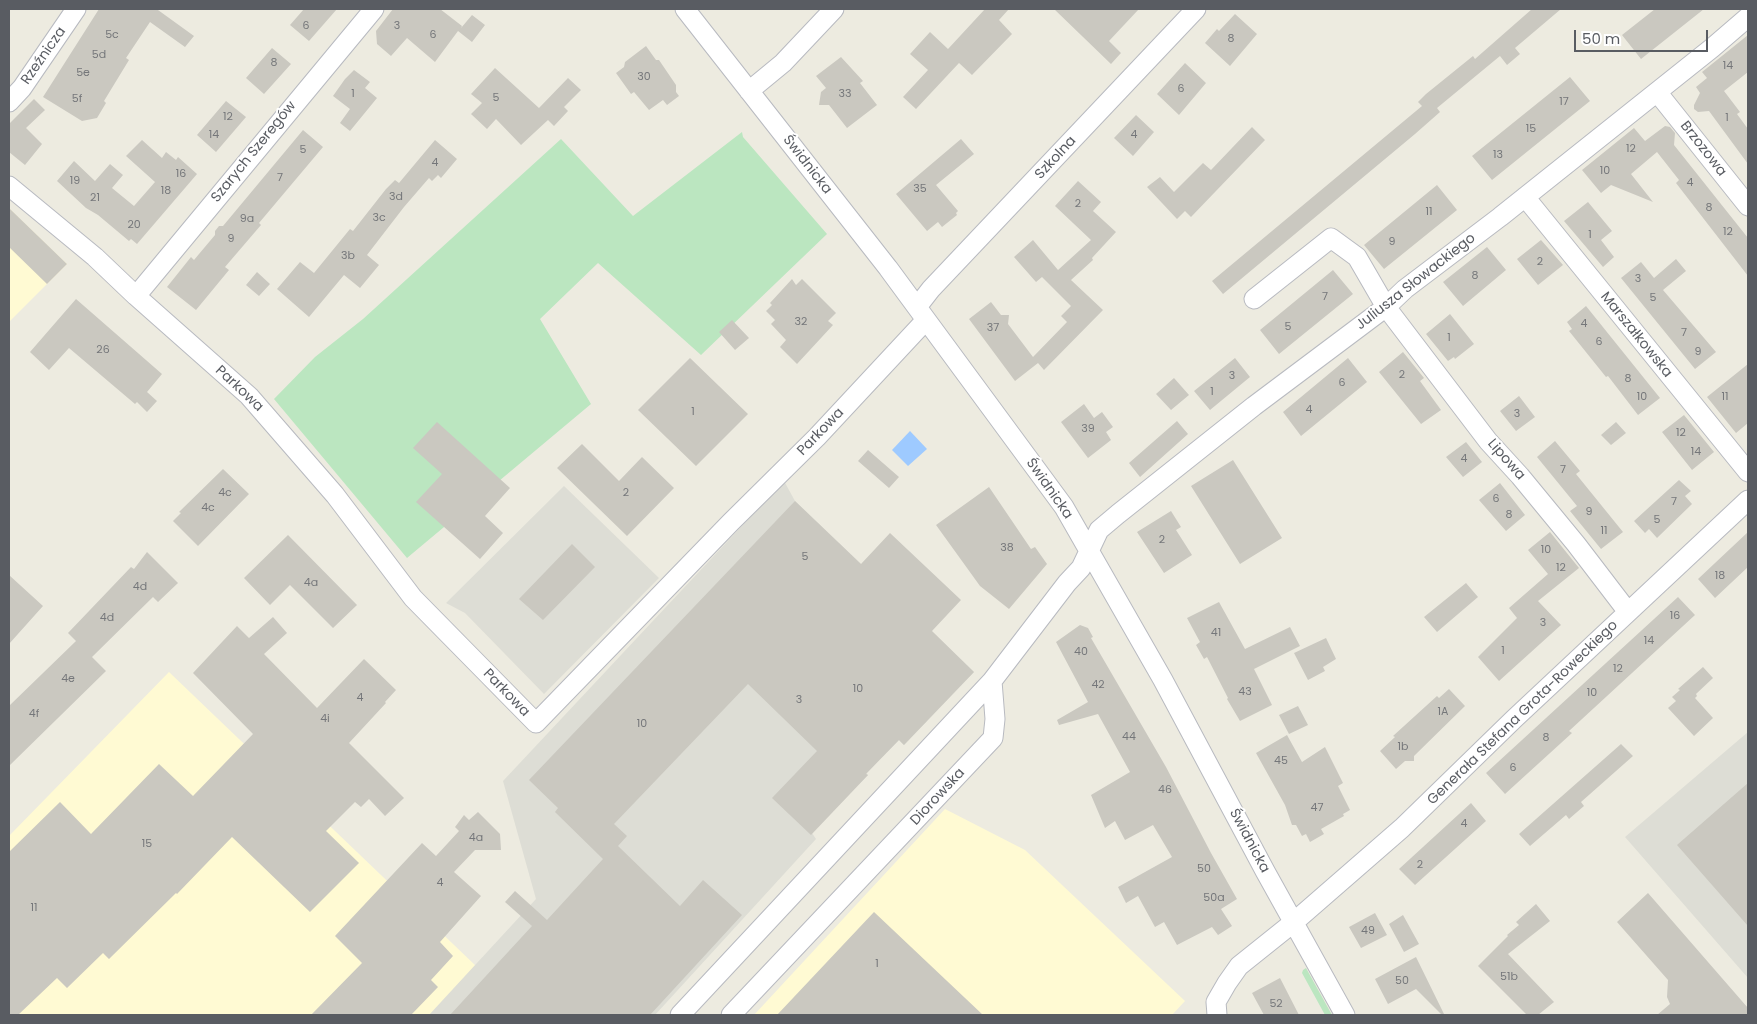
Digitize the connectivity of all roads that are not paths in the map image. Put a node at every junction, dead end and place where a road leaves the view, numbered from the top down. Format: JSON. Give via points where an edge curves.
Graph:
{"nodes":[{"id":1,"x":76,"y":9,"type":"edge"},
{"id":2,"x":374,"y":9,"type":"edge"},
{"id":3,"x":685,"y":9,"type":"edge"},
{"id":4,"x":834,"y":9,"type":"edge"},
{"id":5,"x":1196,"y":9,"type":"edge"},
{"id":6,"x":1748,"y":17,"type":"edge"},
{"id":7,"x":749,"y":91,"type":"junction"},
{"id":8,"x":1658,"y":92,"type":"junction"},
{"id":9,"x":9,"y":102,"type":"edge"},
{"id":10,"x":9,"y":186,"type":"edge"},
{"id":11,"x":1525,"y":197,"type":"junction"},
{"id":12,"x":1748,"y":206,"type":"edge"},
{"id":13,"x":136,"y":296,"type":"junction"},
{"id":14,"x":1254,"y":299,"type":"dead end"},
{"id":15,"x":1386,"y":307,"type":"junction"},
{"id":16,"x":921,"y":314,"type":"junction"},
{"id":17,"x":1748,"y":472,"type":"edge"},
{"id":18,"x":1748,"y":500,"type":"edge"},
{"id":19,"x":1090,"y":552,"type":"junction"},
{"id":20,"x":1628,"y":612,"type":"junction"},
{"id":21,"x":992,"y":681,"type":"junction"},
{"id":22,"x":967,"y":709,"type":"junction"},
{"id":23,"x":995,"y":719,"type":"junction"},
{"id":24,"x":1294,"y":922,"type":"junction"},
{"id":25,"x":680,"y":1015,"type":"edge"},
{"id":26,"x":731,"y":1015,"type":"edge"},
{"id":27,"x":1217,"y":1015,"type":"edge"},
{"id":28,"x":1345,"y":1015,"type":"edge"}],
"edges":[{"from":1,"to":9,"type":"street","name":"Rzeźnicza"},
{"from":2,"to":13,"type":"street","name":"Szarych Szeregów"},
{"from":3,"to":7,"type":"street","name":"Świdnicka"},
{"from":4,"to":7,"type":"street","via":[[783,63]]},
{"from":5,"to":16,"type":"street","name":"Szkolna","via":[[938,282]]},
{"from":6,"to":8,"type":"street","name":"Juliusza Słowackiego"},
{"from":7,"to":16,"type":"street","name":"Świdnicka"},
{"from":8,"to":11,"type":"street","name":"Juliusza Słowackiego"},
{"from":8,"to":12,"type":"street","name":"Brzozowa"},
{"from":10,"to":13,"type":"street","via":[[95,257]]},
{"from":11,"to":15,"type":"street","name":"Juliusza Słowackiego"},
{"from":11,"to":17,"type":"street","name":"Marszałkowska"},
{"from":13,"to":16,"type":"street","name":"Parkowa","via":[[249,396],[335,495],[412,598],[536,723],[817,437]]},
{"from":14,"to":15,"type":"street","name":"Lipowa","via":[[1331,238],[1357,256]]},
{"from":15,"to":19,"type":"street","name":"Juliusza Słowackiego","via":[[1118,514],[1099,530]]},
{"from":15,"to":20,"type":"street","name":"Lipowa","via":[[1488,441],[1570,536]]},
{"from":16,"to":19,"type":"street","name":"Świdnicka","via":[[1064,507]]},
{"from":18,"to":20,"type":"street","name":"Generała Stefana Grota-Roweckiego"},
{"from":19,"to":21,"type":"street","via":[[1081,568]]},
{"from":19,"to":24,"type":"street","name":"Świdnicka"},
{"from":20,"to":24,"type":"street","name":"Generała Stefana Grota-Roweckiego","via":[[1402,828]]},
{"from":21,"to":22,"type":"street"},
{"from":21,"to":23,"type":"street","name":"Diorowska"},
{"from":22,"to":23,"type":"street","via":[[987,712]]},
{"from":22,"to":25,"type":"street"},
{"from":23,"to":26,"type":"street","name":"Diorowska","via":[[993,738]]},
{"from":24,"to":27,"type":"street","name":"Generała Stefana Grota-Roweckiego","via":[[1239,966],[1216,1002]]},
{"from":24,"to":28,"type":"street","name":"Świdnicka"}]}
